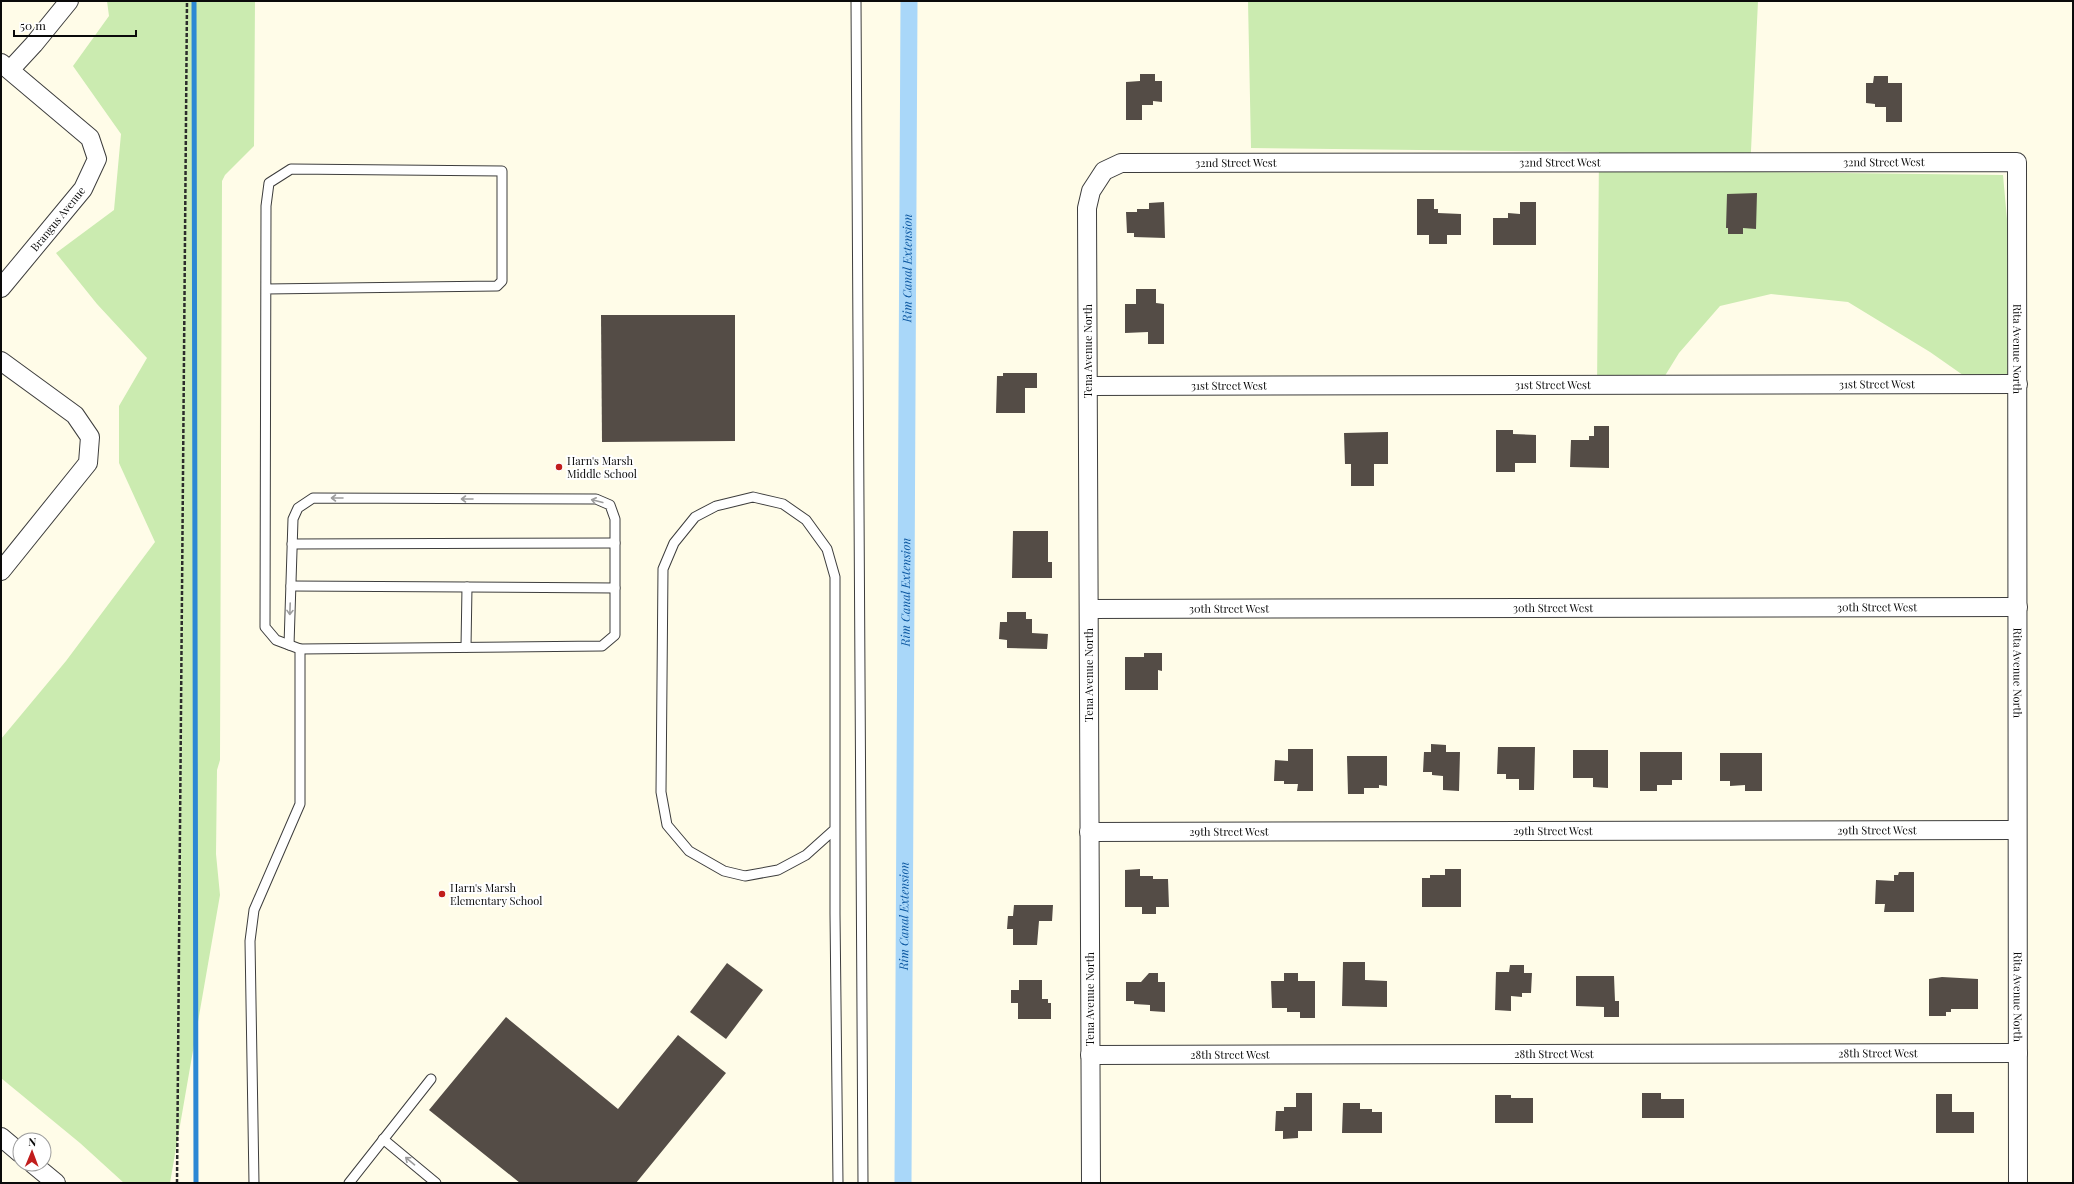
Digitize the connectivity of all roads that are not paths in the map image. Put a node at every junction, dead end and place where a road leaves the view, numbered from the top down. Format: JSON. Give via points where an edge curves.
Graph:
{"nodes":[{"id":1,"x":69,"y":1,"type":"edge"},
{"id":2,"x":856,"y":1,"type":"edge"},
{"id":3,"x":5,"y":67,"type":"edge"},
{"id":4,"x":2017,"y":162,"type":"joint"},
{"id":5,"x":1104,"y":170,"type":"joint"},
{"id":6,"x":1,"y":288,"type":"edge"},
{"id":7,"x":266,"y":289,"type":"junction"},
{"id":8,"x":1,"y":361,"type":"edge"},
{"id":9,"x":2018,"y":384,"type":"junction"},
{"id":10,"x":1088,"y":386,"type":"junction"},
{"id":11,"x":615,"y":543,"type":"junction"},
{"id":12,"x":292,"y":544,"type":"junction"},
{"id":13,"x":1,"y":571,"type":"edge"},
{"id":14,"x":291,"y":586,"type":"junction"},
{"id":15,"x":467,"y":587,"type":"junction"},
{"id":16,"x":615,"y":588,"type":"junction"},
{"id":17,"x":2018,"y":607,"type":"junction"},
{"id":18,"x":1089,"y":608,"type":"junction"},
{"id":19,"x":289,"y":645,"type":"junction"},
{"id":20,"x":466,"y":647,"type":"junction"},
{"id":21,"x":300,"y":649,"type":"junction"},
{"id":22,"x":835,"y":829,"type":"junction"},
{"id":23,"x":2017,"y":830,"type":"junction"},
{"id":24,"x":1089,"y":832,"type":"junction"},
{"id":25,"x":2018,"y":1053,"type":"junction"},
{"id":26,"x":1090,"y":1056,"type":"junction"},
{"id":27,"x":431,"y":1079,"type":"dead end"},
{"id":28,"x":1,"y":1137,"type":"edge"},
{"id":29,"x":383,"y":1139,"type":"junction"},
{"id":30,"x":12,"y":1146,"type":"edge"},
{"id":31,"x":43,"y":1172,"type":"edge"},
{"id":32,"x":352,"y":1180,"type":"edge"},
{"id":33,"x":56,"y":1183,"type":"edge"},
{"id":34,"x":254,"y":1183,"type":"edge"},
{"id":35,"x":362,"y":1183,"type":"edge"},
{"id":36,"x":436,"y":1183,"type":"edge"},
{"id":37,"x":838,"y":1183,"type":"edge"},
{"id":38,"x":863,"y":1183,"type":"edge"},
{"id":39,"x":1091,"y":1183,"type":"edge"},
{"id":40,"x":2018,"y":1183,"type":"edge"}],
"edges":[{"from":1,"to":3,"type":"street","via":[[34,44]]},
{"from":2,"to":38,"type":"lane"},
{"from":3,"to":6,"type":"street","name":"Brangus Avenue","via":[[90,138],[97,159],[83,189]]},
{"from":4,"to":5,"type":"street","name":"32nd Street West","via":[[1121,163]]},
{"from":4,"to":9,"type":"street","name":"Rita Avenue North"},
{"from":5,"to":10,"type":"street","name":"Tena Avenue North","via":[[1091,190],[1087,208]]},
{"from":7,"to":7,"type":"lane","via":[[266,206],[269,183],[291,169],[502,171],[502,281],[497,286]]},
{"from":7,"to":19,"type":"lane","via":[[265,627],[276,640]]},
{"from":8,"to":13,"type":"street","via":[[74,415],[90,437],[88,463]]},
{"from":9,"to":10,"type":"street","name":"31st Street West"},
{"from":9,"to":17,"type":"street","name":"Rita Avenue North"},
{"from":10,"to":18,"type":"street","name":"Tena Avenue North"},
{"from":11,"to":12,"type":"lane"},
{"from":11,"to":12,"type":"lane","one_way":true,"via":[[615,519],[610,505],[596,499],[313,498],[298,508],[293,519]]},
{"from":11,"to":16,"type":"lane"},
{"from":12,"to":14,"type":"lane"},
{"from":14,"to":15,"type":"lane"},
{"from":14,"to":19,"type":"lane","one_way":true},
{"from":15,"to":16,"type":"lane"},
{"from":15,"to":20,"type":"lane"},
{"from":16,"to":20,"type":"lane","via":[[614,635],[602,646]]},
{"from":17,"to":18,"type":"street","name":"30th Street West"},
{"from":17,"to":23,"type":"street","name":"Rita Avenue North"},
{"from":18,"to":24,"type":"street","name":"Tena Avenue North"},
{"from":19,"to":21,"type":"lane"},
{"from":20,"to":21,"type":"lane"},
{"from":21,"to":34,"type":"lane","via":[[300,804],[254,910],[250,941]]},
{"from":22,"to":22,"type":"lane","via":[[835,577],[827,549],[806,520],[782,504],[753,497],[716,506],[695,517],[674,543],[664,569],[661,792],[667,825],[689,851],[724,871],[746,876],[778,870],[806,855]]},
{"from":22,"to":37,"type":"lane"},
{"from":23,"to":24,"type":"street","name":"29th Street West"},
{"from":23,"to":25,"type":"street","name":"Rita Avenue North"},
{"from":24,"to":26,"type":"street","name":"Tena Avenue North"},
{"from":25,"to":26,"type":"street","name":"28th Street West"},
{"from":25,"to":40,"type":"street","name":"Rita Avenue North"},
{"from":26,"to":39,"type":"street","name":"Tena Avenue North"},
{"from":27,"to":29,"type":"lane"},
{"from":28,"to":30,"type":"street"},
{"from":29,"to":32,"type":"lane"},
{"from":36,"to":29,"type":"lane","one_way":true},
{"from":31,"to":33,"type":"street"},
{"from":32,"to":35,"type":"lane"}]}
